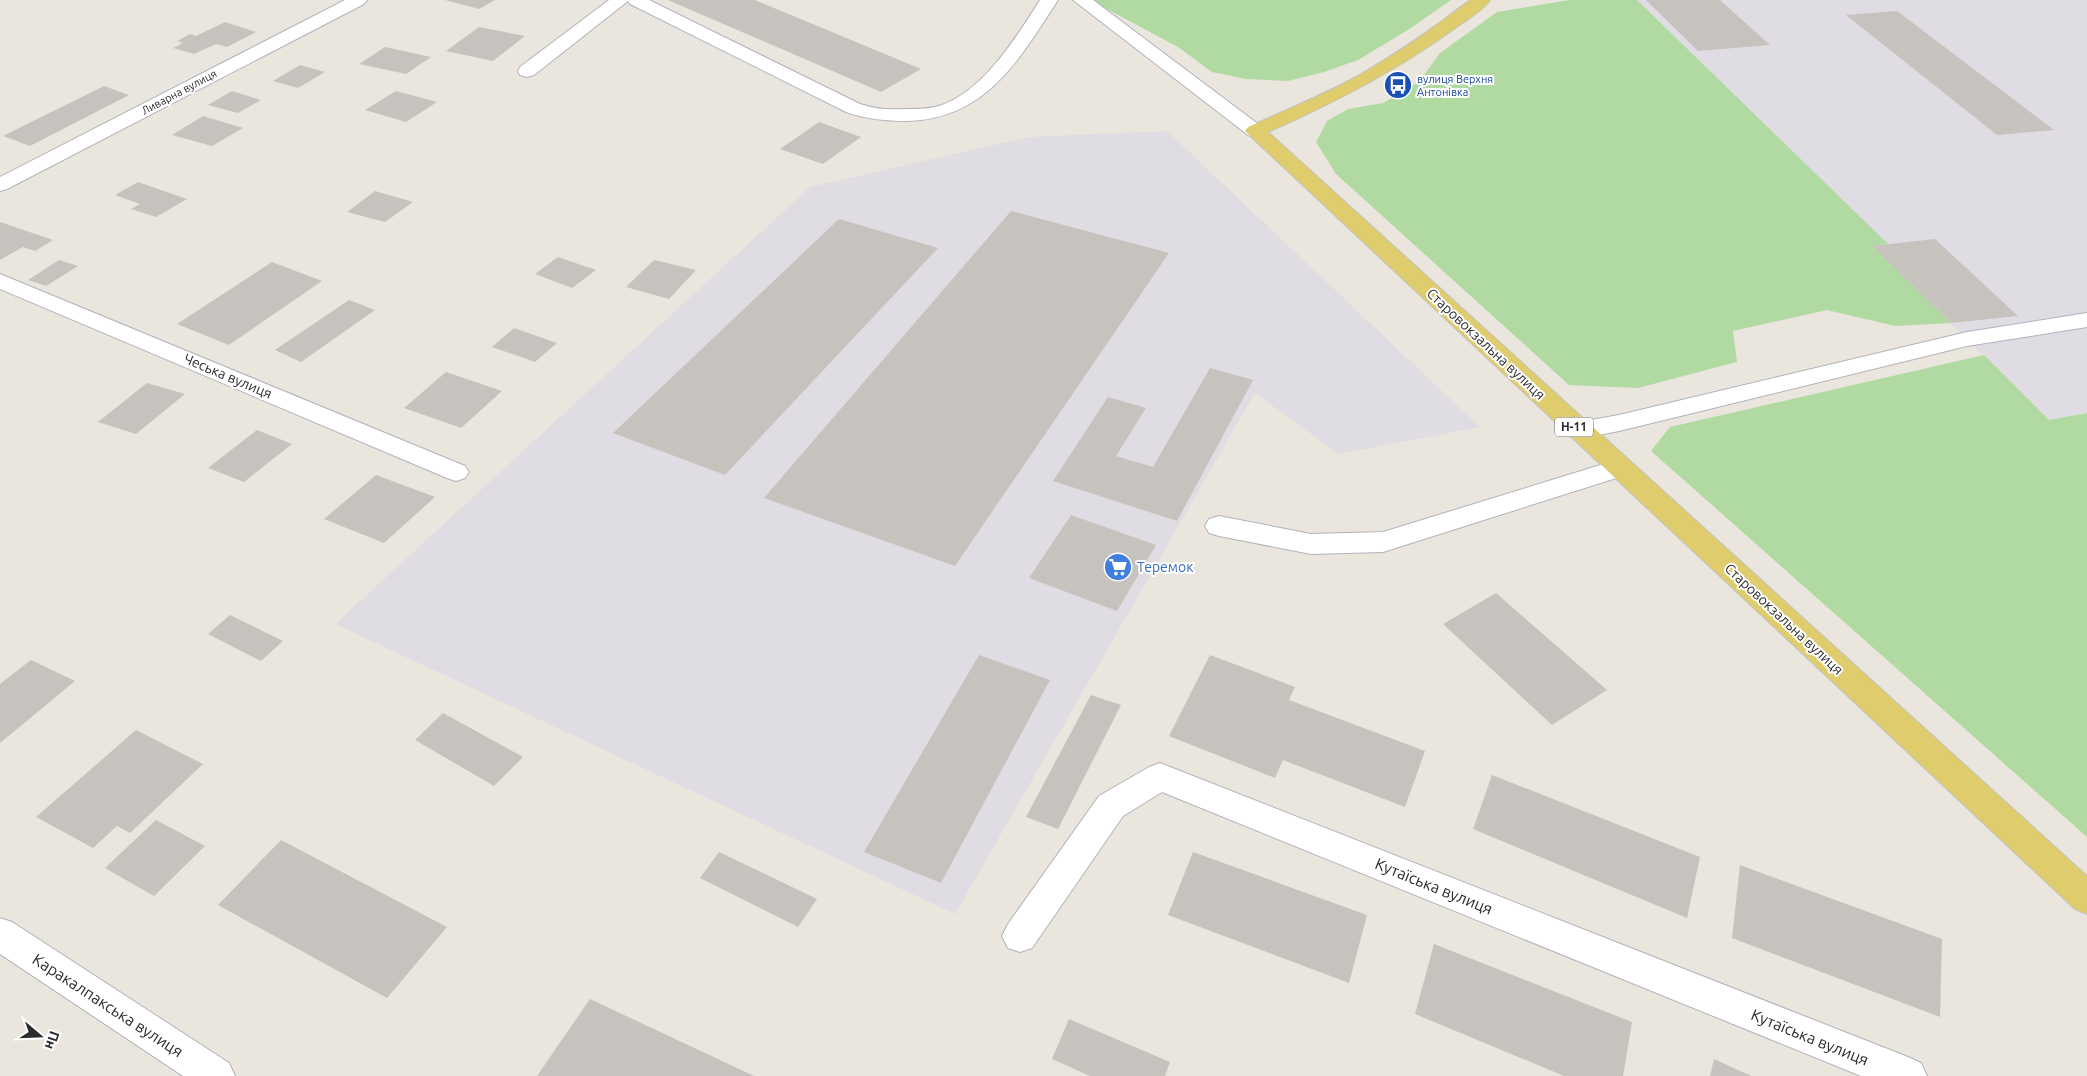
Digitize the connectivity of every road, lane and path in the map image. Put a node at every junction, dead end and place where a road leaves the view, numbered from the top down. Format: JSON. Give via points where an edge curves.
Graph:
{"nodes":[{"id":1,"x":358,"y":0,"type":"edge"},
{"id":2,"x":620,"y":0,"type":"edge"},
{"id":3,"x":636,"y":0,"type":"edge"},
{"id":4,"x":1049,"y":0,"type":"edge"},
{"id":5,"x":1082,"y":0,"type":"edge"},
{"id":6,"x":1482,"y":0,"type":"edge"},
{"id":7,"x":527,"y":71,"type":"dead end"},
{"id":8,"x":1255,"y":131,"type":"junction"},
{"id":9,"x":0,"y":185,"type":"edge"},
{"id":10,"x":0,"y":281,"type":"edge"},
{"id":11,"x":2087,"y":320,"type":"edge"},
{"id":12,"x":1578,"y":430,"type":"junction"},
{"id":13,"x":1620,"y":468,"type":"junction"},
{"id":14,"x":456,"y":472,"type":"dead end"},
{"id":15,"x":1219,"y":526,"type":"dead end"},
{"id":16,"x":2087,"y":898,"type":"edge"},
{"id":17,"x":0,"y":934,"type":"edge"},
{"id":18,"x":1020,"y":936,"type":"dead end"},
{"id":19,"x":216,"y":1076,"type":"edge"},
{"id":20,"x":1908,"y":1076,"type":"edge"}],
"edges":[{"from":1,"to":9,"type":"street","name":"Ливарна вулиця"},
{"from":2,"to":7,"type":"street"},
{"from":3,"to":4,"type":"street","via":[[853,108],[882,115],[910,116],[949,109],[972,96],[997,72]]},
{"from":5,"to":8,"type":"street"},
{"from":6,"to":8,"type":"main road","via":[[1376,73]]},
{"from":8,"to":12,"type":"main road","name":"Старовокзальна вулиця","number":"Н-11"},
{"from":10,"to":14,"type":"street","name":"Чеська вулиця"},
{"from":11,"to":12,"type":"street","via":[[1967,339],[1619,423]]},
{"from":12,"to":13,"type":"main road","name":"Старовокзальна вулиця","number":"Н-11"},
{"from":13,"to":15,"type":"street","via":[[1383,542],[1311,544]]},
{"from":13,"to":16,"type":"main road","name":"Старовокзальна вулиця","number":"Н-11"},
{"from":17,"to":19,"type":"street","name":"Каракалпакська вулиця"},
{"from":18,"to":20,"type":"street","name":"Кутаїська вулиця","via":[[1111,806],[1160,777]]}]}
